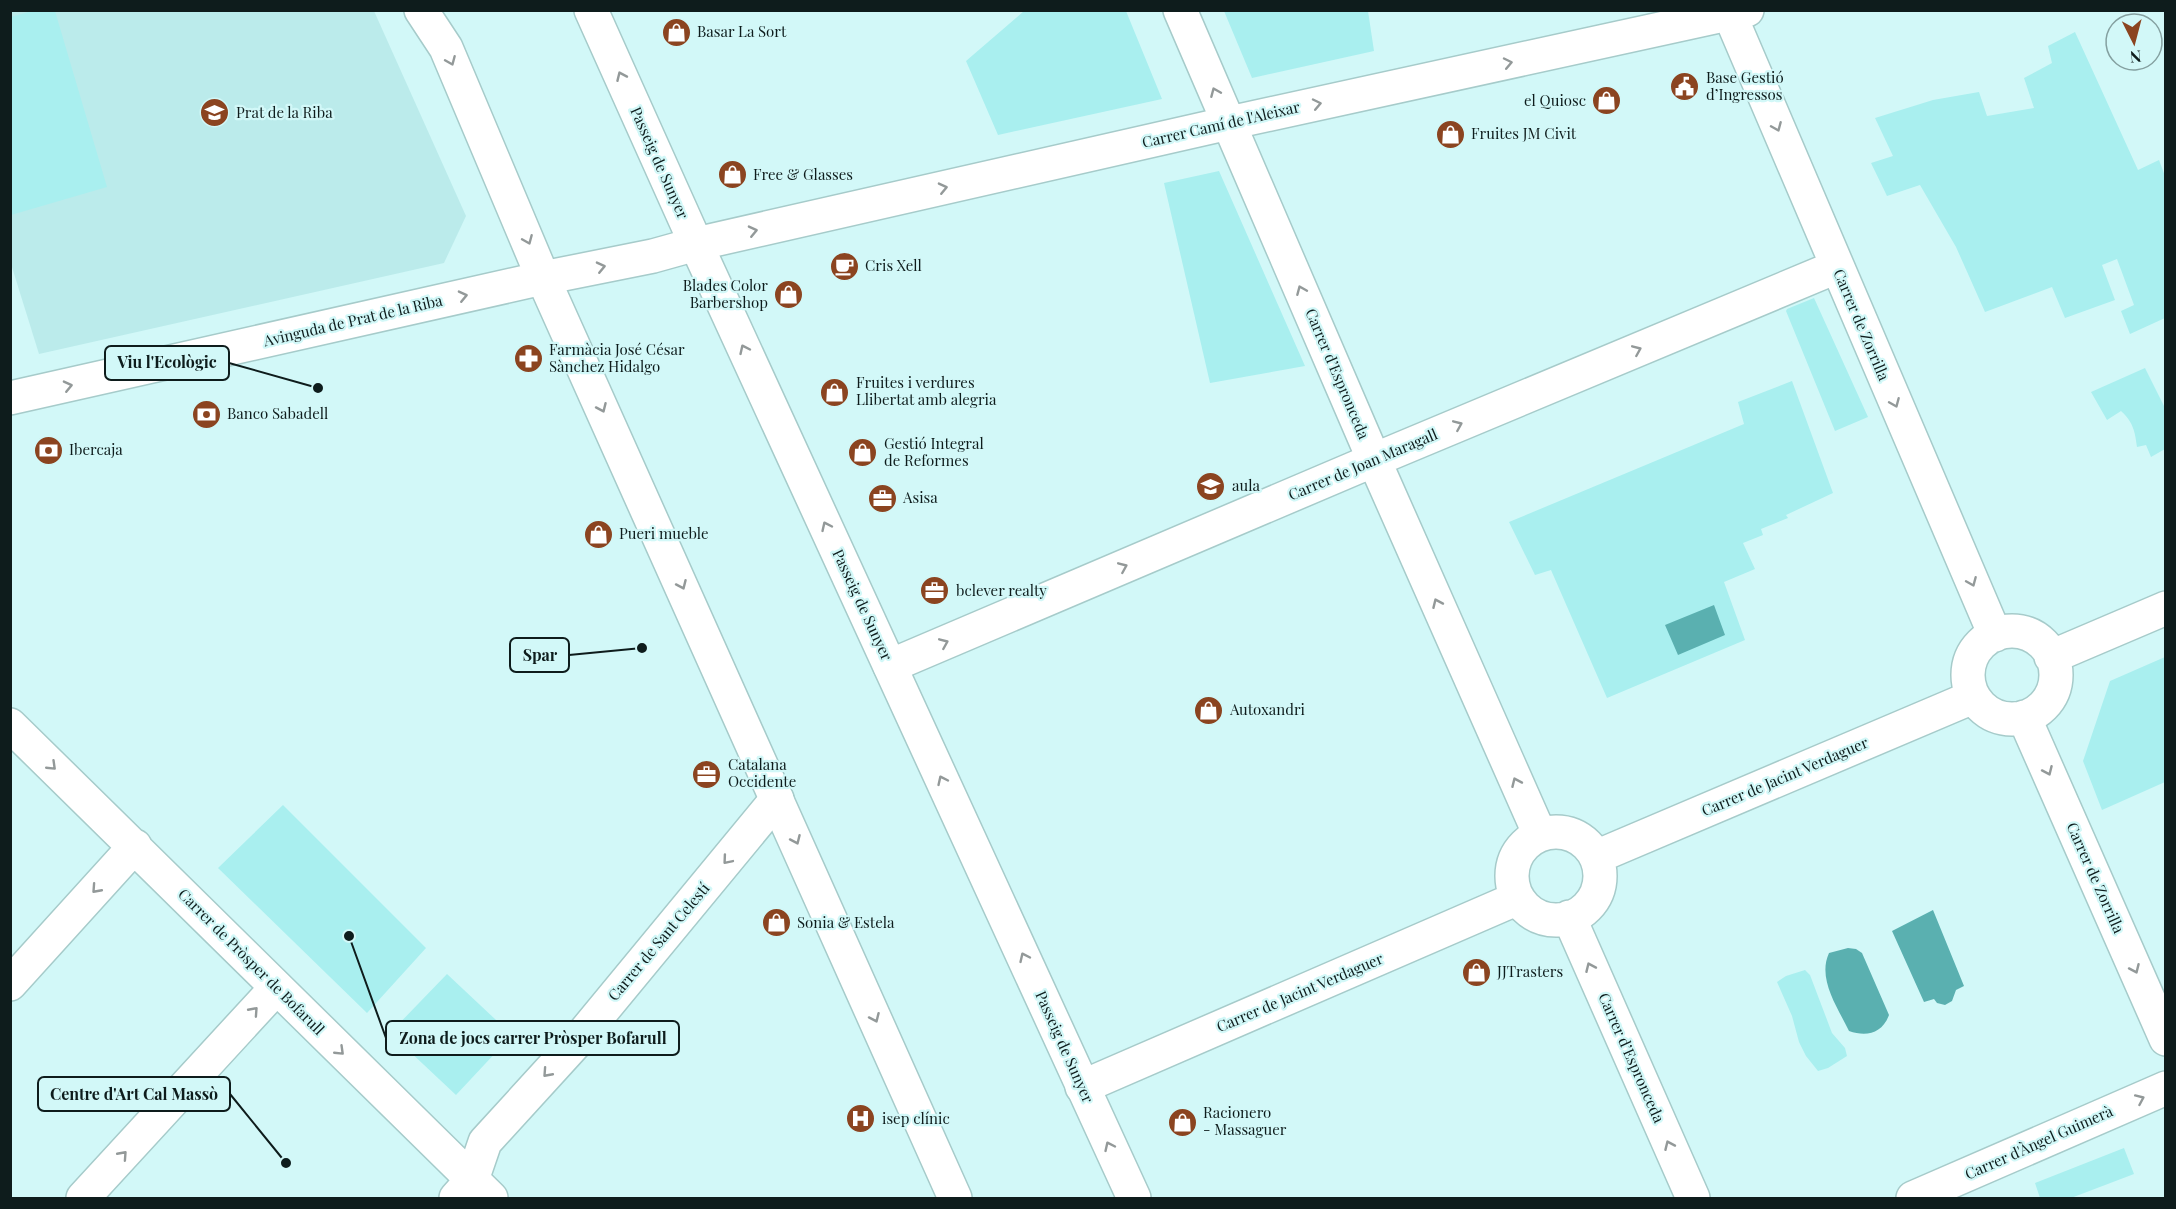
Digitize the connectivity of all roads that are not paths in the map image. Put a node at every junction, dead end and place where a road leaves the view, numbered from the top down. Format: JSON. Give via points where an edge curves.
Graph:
{"nodes":[{"id":1,"x":421,"y":10,"type":"edge"},
{"id":2,"x":591,"y":10,"type":"edge"},
{"id":3,"x":1180,"y":10,"type":"edge"},
{"id":4,"x":1738,"y":13,"type":"edge"},
{"id":5,"x":1229,"y":123,"type":"junction"},
{"id":6,"x":696,"y":244,"type":"junction"},
{"id":7,"x":1836,"y":267,"type":"junction"},
{"id":8,"x":543,"y":278,"type":"junction"},
{"id":9,"x":10,"y":398,"type":"edge"},
{"id":10,"x":1374,"y":460,"type":"junction"},
{"id":11,"x":2166,"y":608,"type":"edge"},
{"id":12,"x":1995,"y":635,"type":"junction"},
{"id":13,"x":2051,"y":657,"type":"junction"},
{"id":14,"x":890,"y":666,"type":"junction"},
{"id":15,"x":1973,"y":697,"type":"junction"},
{"id":16,"x":2024,"y":717,"type":"junction"},
{"id":17,"x":10,"y":725,"type":"edge"},
{"id":18,"x":777,"y":799,"type":"junction"},
{"id":19,"x":1540,"y":835,"type":"junction"},
{"id":20,"x":135,"y":846,"type":"junction"},
{"id":21,"x":1596,"y":857,"type":"junction"},
{"id":22,"x":1518,"y":898,"type":"junction"},
{"id":23,"x":1569,"y":917,"type":"junction"},
{"id":24,"x":10,"y":984,"type":"edge"},
{"id":25,"x":276,"y":988,"type":"junction"},
{"id":26,"x":2166,"y":1039,"type":"edge"},
{"id":27,"x":1082,"y":1087,"type":"junction"},
{"id":28,"x":2166,"y":1088,"type":"edge"},
{"id":29,"x":473,"y":1192,"type":"edge"},
{"id":30,"x":83,"y":1198,"type":"edge"},
{"id":31,"x":955,"y":1198,"type":"edge"},
{"id":32,"x":1134,"y":1198,"type":"edge"},
{"id":33,"x":1693,"y":1198,"type":"edge"},
{"id":34,"x":1913,"y":1198,"type":"edge"}],
"edges":[{"from":1,"to":8,"type":"street","one_way":true,"via":[[446,48]]},
{"from":6,"to":2,"type":"street","name":"Passeig de Sunyer","one_way":true},
{"from":5,"to":3,"type":"street","name":"Carrer d’Espronceda","one_way":true},
{"from":5,"to":4,"type":"street","name":"Carrer Camí de l'Aleixar","one_way":true},
{"from":4,"to":7,"type":"street","name":"Carrer de Zorrilla","one_way":true},
{"from":6,"to":5,"type":"street","name":"Carrer Camí de l'Aleixar","one_way":true},
{"from":10,"to":5,"type":"street","name":"Carrer d’Espronceda","one_way":true},
{"from":8,"to":6,"type":"street","name":"Avinguda de Prat de la Riba","one_way":true},
{"from":14,"to":6,"type":"street","name":"Passeig de Sunyer","one_way":true},
{"from":10,"to":7,"type":"street","name":"Carrer de Joan Maragall","one_way":true},
{"from":7,"to":12,"type":"street","name":"Carrer de Zorrilla","one_way":true},
{"from":9,"to":8,"type":"street","name":"Avinguda de Prat de la Riba","one_way":true},
{"from":8,"to":18,"type":"street","one_way":true},
{"from":14,"to":10,"type":"street","name":"Carrer de Joan Maragall","one_way":true},
{"from":19,"to":10,"type":"street","name":"Carrer d’Espronceda","one_way":true},
{"from":11,"to":13,"type":"street"},
{"from":12,"to":13,"type":"street","via":[[2011,631],[2027,634],[2042,644]]},
{"from":12,"to":15,"type":"street","via":[[1981,644],[1971,658],[1968,682]]},
{"from":13,"to":16,"type":"street","via":[[2054,690],[2039,710]]},
{"from":27,"to":14,"type":"street","name":"Passeig de Sunyer","one_way":true},
{"from":15,"to":16,"type":"street","via":[[1992,715]]},
{"from":15,"to":21,"type":"street","name":"Carrer de Jacint Verdaguer"},
{"from":16,"to":26,"type":"street","name":"Carrer de Zorrilla","one_way":true},
{"from":17,"to":20,"type":"street","name":"Carrer de Pròsper de Bofarull","one_way":true},
{"from":18,"to":29,"type":"street","name":"Carrer de Sant Celestí","one_way":true,"via":[[579,1039],[485,1142]]},
{"from":18,"to":31,"type":"street","one_way":true},
{"from":19,"to":21,"type":"street","via":[[1572,834]]},
{"from":19,"to":22,"type":"street","via":[[1525,844],[1513,866],[1512,882]]},
{"from":20,"to":24,"type":"street","one_way":true},
{"from":20,"to":25,"type":"street","name":"Carrer de Pròsper de Bofarull"},
{"from":21,"to":23,"type":"street","via":[[1600,873],[1598,890],[1583,910]]},
{"from":22,"to":23,"type":"street","via":[[1536,915],[1552,919]]},
{"from":22,"to":27,"type":"street","name":"Carrer de Jacint Verdaguer"},
{"from":33,"to":23,"type":"street","name":"Carrer d’Espronceda","one_way":true},
{"from":25,"to":29,"type":"street","name":"Carrer de Pròsper de Bofarull","one_way":true},
{"from":30,"to":25,"type":"street","one_way":true},
{"from":32,"to":27,"type":"street","name":"Passeig de Sunyer","one_way":true},
{"from":34,"to":28,"type":"street","name":"Carrer d'Àngel Guimerà","one_way":true}]}
